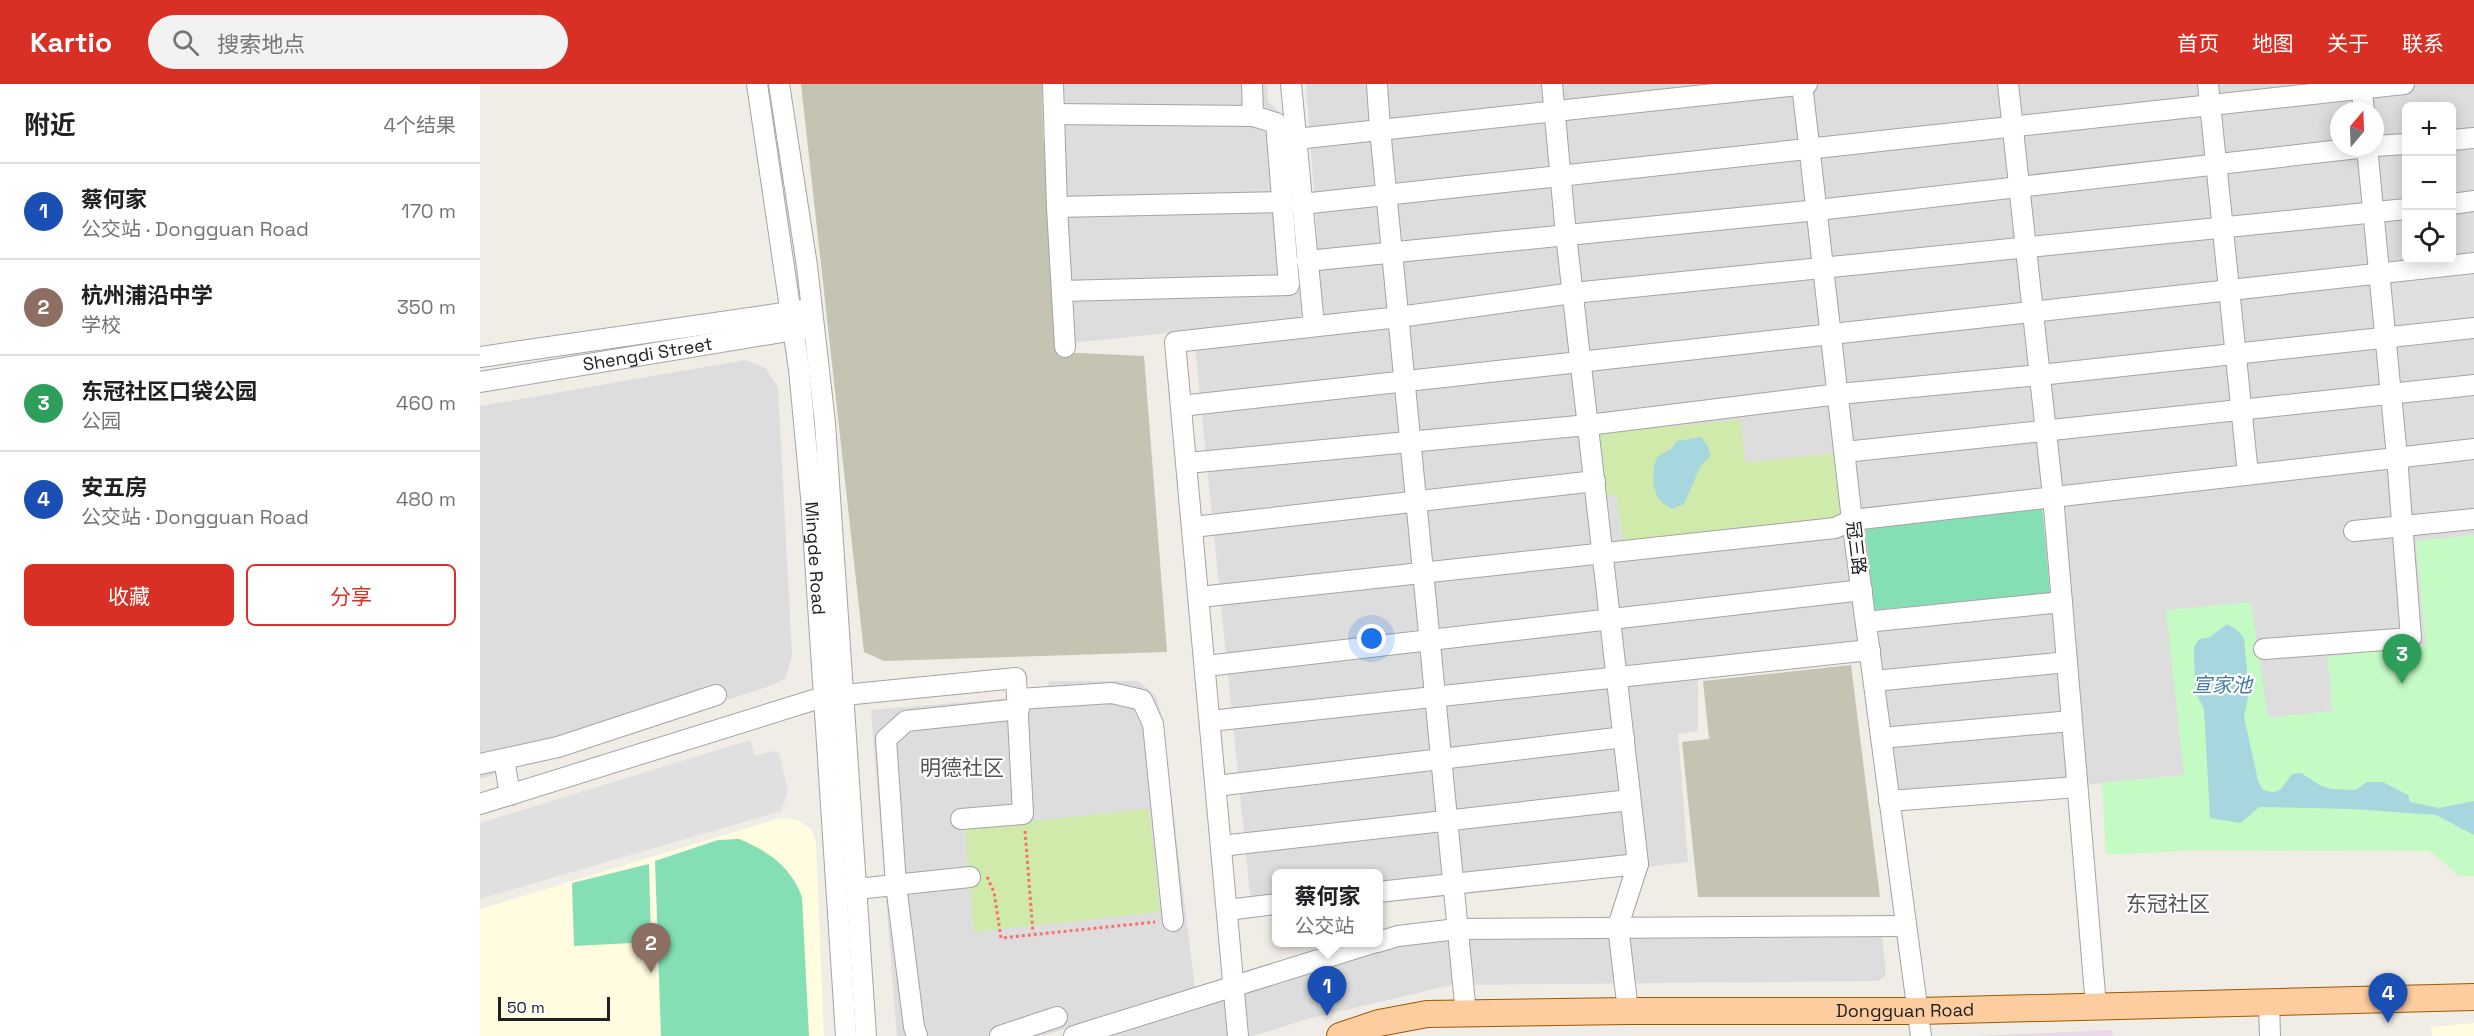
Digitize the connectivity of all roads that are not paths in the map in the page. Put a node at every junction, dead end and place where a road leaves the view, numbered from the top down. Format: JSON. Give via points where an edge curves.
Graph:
{"nodes":[{"id":1,"x":757,"y":84,"type":"edge"},
{"id":2,"x":779,"y":84,"type":"edge"},
{"id":3,"x":1053,"y":84,"type":"edge"},
{"id":4,"x":1252,"y":84,"type":"edge"},
{"id":5,"x":1291,"y":84,"type":"edge"},
{"id":6,"x":1377,"y":84,"type":"edge"},
{"id":7,"x":1552,"y":84,"type":"edge"},
{"id":8,"x":1802,"y":84,"type":"edge"},
{"id":9,"x":1808,"y":84,"type":"edge"},
{"id":10,"x":2008,"y":84,"type":"edge"},
{"id":11,"x":2208,"y":84,"type":"edge"},
{"id":12,"x":2404,"y":84,"type":"edge"},
{"id":13,"x":2362,"y":86,"type":"edge"},
{"id":14,"x":2363,"y":102,"type":"edge"},
{"id":15,"x":2211,"y":105,"type":"junction"},
{"id":16,"x":1556,"y":110,"type":"junction"},
{"id":17,"x":1054,"y":114,"type":"junction"},
{"id":18,"x":1253,"y":116,"type":"junction"},
{"id":19,"x":2012,"y":127,"type":"junction"},
{"id":20,"x":1380,"y":129,"type":"junction"},
{"id":21,"x":2474,"y":138,"type":"edge"},
{"id":22,"x":1296,"y":139,"type":"junction"},
{"id":23,"x":2456,"y":140,"type":"edge"},
{"id":24,"x":2402,"y":144,"type":"edge"},
{"id":25,"x":2384,"y":145,"type":"edge"},
{"id":26,"x":1811,"y":148,"type":"junction"},
{"id":27,"x":2330,"y":151,"type":"edge"},
{"id":28,"x":2368,"y":156,"type":"edge"},
{"id":29,"x":2217,"y":165,"type":"junction"},
{"id":30,"x":1561,"y":175,"type":"junction"},
{"id":31,"x":2019,"y":187,"type":"junction"},
{"id":32,"x":1387,"y":194,"type":"junction"},
{"id":33,"x":2474,"y":201,"type":"edge"},
{"id":34,"x":1292,"y":203,"type":"junction"},
{"id":35,"x":2456,"y":203,"type":"edge"},
{"id":36,"x":1057,"y":207,"type":"junction"},
{"id":37,"x":1818,"y":210,"type":"junction"},
{"id":38,"x":2402,"y":210,"type":"edge"},
{"id":39,"x":2374,"y":213,"type":"junction"},
{"id":40,"x":2223,"y":227,"type":"junction"},
{"id":41,"x":1566,"y":235,"type":"junction"},
{"id":42,"x":2025,"y":246,"type":"junction"},
{"id":43,"x":1393,"y":253,"type":"junction"},
{"id":44,"x":1307,"y":261,"type":"junction"},
{"id":45,"x":2474,"y":263,"type":"edge"},
{"id":46,"x":1825,"y":269,"type":"junction"},
{"id":47,"x":2380,"y":273,"type":"junction"},
{"id":48,"x":2229,"y":289,"type":"junction"},
{"id":49,"x":1062,"y":291,"type":"junction"},
{"id":50,"x":1573,"y":293,"type":"junction"},
{"id":51,"x":2033,"y":313,"type":"junction"},
{"id":52,"x":1399,"y":317,"type":"junction"},
{"id":53,"x":813,"y":318,"type":"junction"},
{"id":54,"x":792,"y":321,"type":"junction"},
{"id":55,"x":1314,"y":326,"type":"junction"},
{"id":56,"x":2474,"y":328,"type":"edge"},
{"id":57,"x":1832,"y":334,"type":"junction"},
{"id":58,"x":2386,"y":338,"type":"junction"},
{"id":59,"x":1065,"y":347,"type":"dead end"},
{"id":60,"x":2236,"y":354,"type":"junction"},
{"id":61,"x":480,"y":357,"type":"edge"},
{"id":62,"x":1581,"y":360,"type":"junction"},
{"id":63,"x":2040,"y":375,"type":"junction"},
{"id":64,"x":1405,"y":380,"type":"junction"},
{"id":65,"x":480,"y":382,"type":"edge"},
{"id":66,"x":2474,"y":385,"type":"edge"},
{"id":67,"x":2391,"y":393,"type":"junction"},
{"id":68,"x":1839,"y":394,"type":"junction"},
{"id":69,"x":1181,"y":406,"type":"junction"},
{"id":70,"x":2242,"y":411,"type":"junction"},
{"id":71,"x":1588,"y":425,"type":"junction"},
{"id":72,"x":2046,"y":432,"type":"junction"},
{"id":73,"x":1411,"y":441,"type":"junction"},
{"id":74,"x":2474,"y":449,"type":"edge"},
{"id":75,"x":1845,"y":452,"type":"junction"},
{"id":76,"x":2397,"y":457,"type":"junction"},
{"id":77,"x":1187,"y":463,"type":"junction"},
{"id":78,"x":2248,"y":474,"type":"junction"},
{"id":79,"x":1595,"y":481,"type":"junction"},
{"id":80,"x":2053,"y":496,"type":"junction"},
{"id":81,"x":1417,"y":501,"type":"junction"},
{"id":82,"x":2474,"y":519,"type":"edge"},
{"id":83,"x":1852,"y":520,"type":"junction"},
{"id":84,"x":2402,"y":526,"type":"junction"},
{"id":85,"x":1193,"y":527,"type":"junction"},
{"id":86,"x":2354,"y":531,"type":"dead end"},
{"id":87,"x":1603,"y":553,"type":"junction"},
{"id":88,"x":1424,"y":573,"type":"junction"},
{"id":89,"x":1862,"y":590,"type":"junction"},
{"id":90,"x":1200,"y":597,"type":"junction"},
{"id":91,"x":2062,"y":602,"type":"junction"},
{"id":92,"x":1611,"y":620,"type":"junction"},
{"id":93,"x":1866,"y":622,"type":"junction"},
{"id":94,"x":1430,"y":640,"type":"junction"},
{"id":95,"x":2264,"y":649,"type":"dead end"},
{"id":96,"x":1870,"y":650,"type":"junction"},
{"id":97,"x":2067,"y":662,"type":"junction"},
{"id":98,"x":1206,"y":666,"type":"junction"},
{"id":99,"x":1617,"y":678,"type":"junction"},
{"id":100,"x":1874,"y":681,"type":"junction"},
{"id":101,"x":716,"y":695,"type":"dead end"},
{"id":102,"x":844,"y":695,"type":"junction"},
{"id":103,"x":823,"y":697,"type":"junction"},
{"id":104,"x":1435,"y":698,"type":"junction"},
{"id":105,"x":1019,"y":704,"type":"junction"},
{"id":106,"x":1210,"y":721,"type":"junction"},
{"id":107,"x":2071,"y":721,"type":"junction"},
{"id":108,"x":1624,"y":737,"type":"junction"},
{"id":109,"x":1881,"y":738,"type":"junction"},
{"id":110,"x":1441,"y":758,"type":"junction"},
{"id":111,"x":504,"y":759,"type":"junction"},
{"id":112,"x":480,"y":764,"type":"edge"},
{"id":113,"x":1216,"y":786,"type":"junction"},
{"id":114,"x":2077,"y":788,"type":"junction"},
{"id":115,"x":510,"y":795,"type":"junction"},
{"id":116,"x":1630,"y":800,"type":"junction"},
{"id":117,"x":1890,"y":801,"type":"junction"},
{"id":118,"x":480,"y":804,"type":"edge"},
{"id":119,"x":961,"y":819,"type":"dead end"},
{"id":120,"x":1447,"y":820,"type":"junction"},
{"id":121,"x":1221,"y":846,"type":"junction"},
{"id":122,"x":1638,"y":864,"type":"junction"},
{"id":123,"x":970,"y":877,"type":"road end"},
{"id":124,"x":1453,"y":883,"type":"junction"},
{"id":125,"x":896,"y":885,"type":"junction"},
{"id":126,"x":857,"y":889,"type":"junction"},
{"id":127,"x":1383,"y":891,"type":"edge"},
{"id":128,"x":1272,"y":904,"type":"edge"},
{"id":129,"x":1227,"y":910,"type":"junction"},
{"id":130,"x":1173,"y":921,"type":"road end"},
{"id":131,"x":1618,"y":926,"type":"junction"},
{"id":132,"x":1906,"y":926,"type":"junction"},
{"id":133,"x":1457,"y":928,"type":"junction"},
{"id":134,"x":1383,"y":940,"type":"edge"},
{"id":135,"x":1361,"y":947,"type":"edge"},
{"id":136,"x":1233,"y":986,"type":"junction"},
{"id":137,"x":2474,"y":997,"type":"edge"},
{"id":138,"x":2269,"y":1002,"type":"junction"},
{"id":139,"x":2096,"y":1006,"type":"junction"},
{"id":140,"x":1628,"y":1011,"type":"junction"},
{"id":141,"x":1918,"y":1011,"type":"junction"},
{"id":142,"x":1466,"y":1014,"type":"junction"},
{"id":143,"x":1057,"y":1017,"type":"dead end"},
{"id":144,"x":1404,"y":1027,"type":"edge"},
{"id":145,"x":846,"y":1036,"type":"edge"},
{"id":146,"x":866,"y":1036,"type":"edge"},
{"id":147,"x":917,"y":1036,"type":"edge"},
{"id":148,"x":1000,"y":1036,"type":"edge"},
{"id":149,"x":1074,"y":1036,"type":"edge"},
{"id":150,"x":1238,"y":1036,"type":"edge"},
{"id":151,"x":1340,"y":1036,"type":"edge"},
{"id":152,"x":1921,"y":1036,"type":"edge"},
{"id":153,"x":2270,"y":1036,"type":"edge"}],
"edges":[{"from":1,"to":54,"type":"street","name":"Mingde Road"},
{"from":2,"to":53,"type":"street","name":"Mingde Road"},
{"from":3,"to":17,"type":"street"},
{"from":4,"to":18,"type":"street"},
{"from":5,"to":22,"type":"street"},
{"from":6,"to":20,"type":"street"},
{"from":7,"to":16,"type":"street"},
{"from":8,"to":9,"type":"street"},
{"from":8,"to":16,"type":"street"},
{"from":8,"to":26,"type":"street","name":"冠三路"},
{"from":10,"to":19,"type":"street"},
{"from":11,"to":15,"type":"street"},
{"from":12,"to":13,"type":"street"},
{"from":13,"to":14,"type":"street"},
{"from":13,"to":15,"type":"street"},
{"from":15,"to":19,"type":"street"},
{"from":15,"to":29,"type":"street"},
{"from":16,"to":20,"type":"street"},
{"from":16,"to":30,"type":"street"},
{"from":17,"to":18,"type":"street"},
{"from":17,"to":36,"type":"street"},
{"from":18,"to":34,"type":"street","via":[[1276,123]]},
{"from":19,"to":26,"type":"street"},
{"from":19,"to":31,"type":"street"},
{"from":20,"to":22,"type":"street"},
{"from":20,"to":32,"type":"street"},
{"from":21,"to":23,"type":"street"},
{"from":22,"to":34,"type":"street"},
{"from":24,"to":25,"type":"street"},
{"from":26,"to":30,"type":"street"},
{"from":26,"to":37,"type":"street","name":"冠三路"},
{"from":27,"to":29,"type":"street"},
{"from":28,"to":39,"type":"street"},
{"from":29,"to":31,"type":"street"},
{"from":29,"to":40,"type":"street"},
{"from":30,"to":32,"type":"street"},
{"from":30,"to":41,"type":"street"},
{"from":31,"to":37,"type":"street"},
{"from":31,"to":42,"type":"street"},
{"from":32,"to":34,"type":"street"},
{"from":32,"to":43,"type":"street"},
{"from":33,"to":35,"type":"street"},
{"from":34,"to":36,"type":"street"},
{"from":34,"to":44,"type":"street"},
{"from":34,"to":49,"type":"street","via":[[1289,285]]},
{"from":36,"to":49,"type":"street"},
{"from":37,"to":41,"type":"street"},
{"from":37,"to":46,"type":"street","name":"冠三路"},
{"from":38,"to":39,"type":"street"},
{"from":39,"to":40,"type":"street"},
{"from":39,"to":47,"type":"street"},
{"from":40,"to":42,"type":"street"},
{"from":40,"to":48,"type":"street"},
{"from":41,"to":43,"type":"street"},
{"from":41,"to":50,"type":"street"},
{"from":42,"to":46,"type":"street"},
{"from":42,"to":51,"type":"street"},
{"from":43,"to":44,"type":"street"},
{"from":43,"to":52,"type":"street"},
{"from":44,"to":55,"type":"street"},
{"from":45,"to":47,"type":"street"},
{"from":46,"to":50,"type":"street"},
{"from":46,"to":57,"type":"street","name":"冠三路"},
{"from":47,"to":48,"type":"street"},
{"from":47,"to":58,"type":"street"},
{"from":48,"to":51,"type":"street"},
{"from":48,"to":60,"type":"street"},
{"from":49,"to":59,"type":"street"},
{"from":50,"to":52,"type":"street"},
{"from":50,"to":62,"type":"street"},
{"from":51,"to":57,"type":"street"},
{"from":51,"to":63,"type":"street"},
{"from":52,"to":55,"type":"street"},
{"from":52,"to":64,"type":"street"},
{"from":53,"to":54,"type":"street","name":"Shengdi Street"},
{"from":53,"to":102,"type":"street","name":"Mingde Road","via":[[825,423]]},
{"from":54,"to":61,"type":"street","name":"Shengdi Street"},
{"from":54,"to":65,"type":"street","name":"Shengdi Street"},
{"from":54,"to":103,"type":"street","name":"Mingde Road","via":[[811,497]]},
{"from":55,"to":69,"type":"street","via":[[1175,342]]},
{"from":56,"to":58,"type":"street"},
{"from":57,"to":62,"type":"street"},
{"from":57,"to":68,"type":"street","name":"冠三路"},
{"from":58,"to":60,"type":"street"},
{"from":58,"to":67,"type":"street"},
{"from":60,"to":63,"type":"street"},
{"from":60,"to":70,"type":"street"},
{"from":62,"to":64,"type":"street"},
{"from":62,"to":71,"type":"street"},
{"from":63,"to":68,"type":"street"},
{"from":63,"to":72,"type":"street"},
{"from":64,"to":69,"type":"street"},
{"from":64,"to":73,"type":"street"},
{"from":66,"to":67,"type":"street"},
{"from":67,"to":70,"type":"street"},
{"from":67,"to":76,"type":"street"},
{"from":68,"to":71,"type":"street"},
{"from":68,"to":75,"type":"street","name":"冠三路"},
{"from":69,"to":77,"type":"street"},
{"from":70,"to":72,"type":"street"},
{"from":70,"to":78,"type":"street"},
{"from":71,"to":73,"type":"street"},
{"from":71,"to":79,"type":"street"},
{"from":72,"to":75,"type":"street"},
{"from":72,"to":80,"type":"street"},
{"from":73,"to":77,"type":"street"},
{"from":73,"to":81,"type":"street"},
{"from":74,"to":76,"type":"street"},
{"from":75,"to":83,"type":"street","name":"冠三路"},
{"from":76,"to":78,"type":"street"},
{"from":76,"to":84,"type":"street"},
{"from":77,"to":85,"type":"street"},
{"from":78,"to":80,"type":"street"},
{"from":79,"to":81,"type":"street"},
{"from":79,"to":87,"type":"street"},
{"from":80,"to":83,"type":"street"},
{"from":80,"to":91,"type":"street"},
{"from":81,"to":85,"type":"street"},
{"from":81,"to":88,"type":"street"},
{"from":82,"to":84,"type":"street"},
{"from":83,"to":87,"type":"street","via":[[1835,528]]},
{"from":83,"to":89,"type":"street","name":"冠三路"},
{"from":84,"to":86,"type":"street"},
{"from":84,"to":95,"type":"street","via":[[2411,638]]},
{"from":85,"to":90,"type":"street"},
{"from":87,"to":88,"type":"street"},
{"from":87,"to":92,"type":"street"},
{"from":88,"to":90,"type":"street"},
{"from":88,"to":94,"type":"street"},
{"from":89,"to":92,"type":"street"},
{"from":89,"to":93,"type":"street","name":"冠三路"},
{"from":90,"to":98,"type":"street"},
{"from":91,"to":93,"type":"street"},
{"from":91,"to":97,"type":"street"},
{"from":92,"to":94,"type":"street"},
{"from":92,"to":99,"type":"street"},
{"from":93,"to":96,"type":"street","name":"冠三路"},
{"from":94,"to":98,"type":"street"},
{"from":94,"to":104,"type":"street"},
{"from":96,"to":99,"type":"street"},
{"from":96,"to":100,"type":"street","name":"冠三路"},
{"from":97,"to":100,"type":"street"},
{"from":97,"to":107,"type":"street"},
{"from":98,"to":106,"type":"street"},
{"from":99,"to":104,"type":"street"},
{"from":99,"to":108,"type":"street"},
{"from":100,"to":109,"type":"street","name":"冠三路"},
{"from":101,"to":111,"type":"street","via":[[558,747]]},
{"from":102,"to":105,"type":"street","via":[[1016,678]]},
{"from":102,"to":126,"type":"street","name":"Mingde Road"},
{"from":103,"to":115,"type":"street"},
{"from":103,"to":145,"type":"street","name":"Mingde Road"},
{"from":104,"to":106,"type":"street"},
{"from":104,"to":110,"type":"street"},
{"from":105,"to":119,"type":"street","via":[[1023,814]]},
{"from":105,"to":125,"type":"street","via":[[906,721],[886,739]]},
{"from":105,"to":130,"type":"street","via":[[1112,693],[1143,700],[1153,724]]},
{"from":106,"to":113,"type":"street"},
{"from":107,"to":109,"type":"street"},
{"from":107,"to":114,"type":"street"},
{"from":108,"to":110,"type":"street"},
{"from":108,"to":116,"type":"street"},
{"from":109,"to":117,"type":"street","name":"冠三路"},
{"from":110,"to":113,"type":"street"},
{"from":110,"to":120,"type":"street"},
{"from":111,"to":112,"type":"street"},
{"from":111,"to":115,"type":"street"},
{"from":113,"to":121,"type":"street"},
{"from":114,"to":117,"type":"street"},
{"from":114,"to":139,"type":"street"},
{"from":115,"to":118,"type":"street"},
{"from":116,"to":120,"type":"street"},
{"from":116,"to":122,"type":"street"},
{"from":117,"to":132,"type":"street","name":"冠三路"},
{"from":120,"to":121,"type":"street"},
{"from":120,"to":124,"type":"street"},
{"from":121,"to":129,"type":"street"},
{"from":122,"to":124,"type":"street"},
{"from":122,"to":131,"type":"street"},
{"from":123,"to":125,"type":"street"},
{"from":124,"to":127,"type":"street"},
{"from":124,"to":133,"type":"street"},
{"from":125,"to":126,"type":"street"},
{"from":125,"to":147,"type":"street"},
{"from":126,"to":146,"type":"street","name":"Mingde Road"},
{"from":128,"to":129,"type":"street"},
{"from":129,"to":136,"type":"street"},
{"from":131,"to":132,"type":"street"},
{"from":131,"to":133,"type":"street"},
{"from":131,"to":140,"type":"street"},
{"from":132,"to":141,"type":"street","name":"冠三路"},
{"from":133,"to":134,"type":"street"},
{"from":133,"to":142,"type":"street"},
{"from":135,"to":136,"type":"street"},
{"from":136,"to":149,"type":"street"},
{"from":136,"to":150,"type":"street"},
{"from":137,"to":138,"type":"main road","name":"Dongguan Road"},
{"from":138,"to":139,"type":"main road","name":"Dongguan Road"},
{"from":138,"to":153,"type":"street"},
{"from":139,"to":141,"type":"main road","name":"Dongguan Road"},
{"from":140,"to":141,"type":"main road","name":"Dongguan Road"},
{"from":140,"to":142,"type":"main road","name":"Dongguan Road"},
{"from":141,"to":152,"type":"street","name":"冠三路"},
{"from":142,"to":144,"type":"main road","name":"Dongguan Road","via":[[1427,1014]]},
{"from":143,"to":148,"type":"street"},
{"from":144,"to":151,"type":"main road","name":"Dongguan Road","via":[[1379,1023]]}]}
